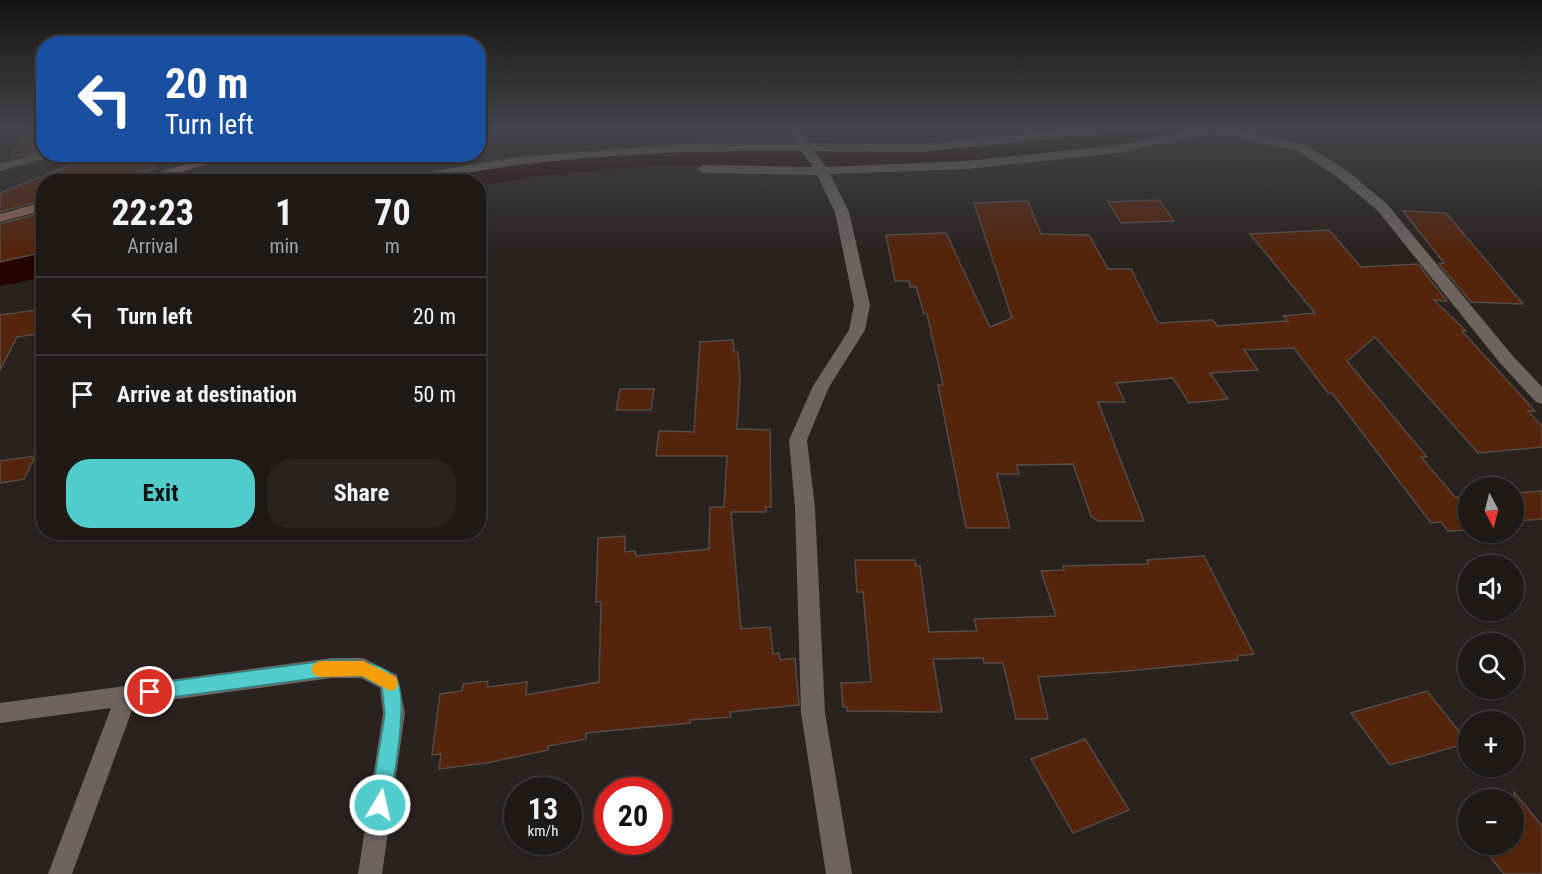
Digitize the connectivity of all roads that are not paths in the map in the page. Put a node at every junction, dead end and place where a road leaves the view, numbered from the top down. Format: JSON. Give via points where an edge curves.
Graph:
{"nodes":[{"id":1,"x":460,"y":171,"type":"edge"},
{"id":2,"x":814,"y":171,"type":"edge"},
{"id":3,"x":822,"y":171,"type":"junction"},
{"id":4,"x":827,"y":171,"type":"edge"},
{"id":5,"x":1338,"y":171,"type":"edge"},
{"id":6,"x":441,"y":174,"type":"edge"},
{"id":7,"x":36,"y":208,"type":"edge"},
{"id":8,"x":0,"y":218,"type":"edge"},
{"id":9,"x":1542,"y":398,"type":"edge"},
{"id":10,"x":127,"y":695,"type":"junction"},
{"id":11,"x":0,"y":713,"type":"edge"},
{"id":12,"x":60,"y":874,"type":"edge"},
{"id":13,"x":369,"y":874,"type":"edge"},
{"id":14,"x":838,"y":874,"type":"edge"}],
"edges":[{"from":1,"to":6,"type":"street"},
{"from":2,"to":3,"type":"street"},
{"from":3,"to":4,"type":"street"},
{"from":3,"to":14,"type":"street","via":[[842,212],[862,305],[857,330],[821,386],[798,440],[805,508],[813,713]]},
{"from":5,"to":9,"type":"street","via":[[1382,207]]},
{"from":7,"to":8,"type":"main road"},
{"from":10,"to":11,"type":"lane"},
{"from":10,"to":12,"type":"lane"},
{"from":10,"to":13,"type":"lane","via":[[332,668],[363,668],[390,682],[394,714]]}]}
